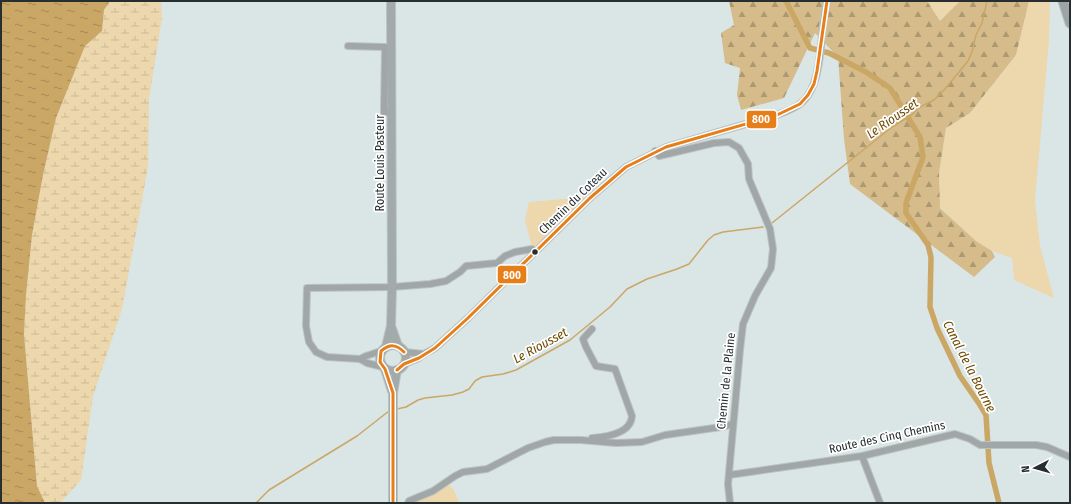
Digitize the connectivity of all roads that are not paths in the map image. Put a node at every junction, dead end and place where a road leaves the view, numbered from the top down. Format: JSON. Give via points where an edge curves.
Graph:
{"nodes":[{"id":1,"x":391,"y":1,"type":"edge"},
{"id":2,"x":827,"y":1,"type":"edge"},
{"id":3,"x":1063,"y":1,"type":"edge"},
{"id":4,"x":1070,"y":23,"type":"edge"},
{"id":5,"x":348,"y":46,"type":"dead end"},
{"id":6,"x":392,"y":113,"type":"junction"},
{"id":7,"x":655,"y":151,"type":"junction"},
{"id":8,"x":535,"y":252,"type":"junction"},
{"id":9,"x":392,"y":286,"type":"junction"},
{"id":10,"x":391,"y":326,"type":"junction"},
{"id":11,"x":592,"y":329,"type":"dead end"},
{"id":12,"x":398,"y":346,"type":"junction"},
{"id":13,"x":384,"y":349,"type":"junction"},
{"id":14,"x":404,"y":352,"type":"junction"},
{"id":15,"x":424,"y":354,"type":"junction"},
{"id":16,"x":360,"y":359,"type":"junction"},
{"id":17,"x":404,"y":364,"type":"junction"},
{"id":18,"x":384,"y":368,"type":"junction"},
{"id":19,"x":397,"y":370,"type":"junction"},
{"id":20,"x":393,"y":393,"type":"junction"},
{"id":21,"x":733,"y":424,"type":"junction"},
{"id":22,"x":575,"y":440,"type":"junction"},
{"id":23,"x":1069,"y":455,"type":"edge"},
{"id":24,"x":862,"y":456,"type":"junction"},
{"id":25,"x":729,"y":475,"type":"junction"},
{"id":26,"x":393,"y":503,"type":"edge"},
{"id":27,"x":408,"y":503,"type":"edge"},
{"id":28,"x":730,"y":503,"type":"edge"},
{"id":29,"x":880,"y":503,"type":"edge"}],
"edges":[{"from":1,"to":6,"type":"main road","name":"Route Louis Pasteur"},
{"from":2,"to":7,"type":"street","name":"Chemin du Coteau","via":[[822,23],[817,75],[808,95],[800,104],[790,110]]},
{"from":3,"to":4,"type":"highway"},
{"from":5,"to":6,"type":"street","via":[[385,47],[384,112]]},
{"from":6,"to":9,"type":"main road","name":"Route Louis Pasteur"},
{"from":7,"to":8,"type":"street","name":"Chemin du Coteau","via":[[611,179]]},
{"from":7,"to":21,"type":"street","name":"Chemin de la Plaine","via":[[659,156],[714,142],[729,142],[739,148],[748,164],[749,179],[770,229],[773,249],[771,268],[755,296],[744,324]]},
{"from":8,"to":9,"type":"street","via":[[532,249],[523,250],[505,256],[497,262],[466,266],[446,281],[418,286]]},
{"from":8,"to":15,"type":"street","name":"Chemin du Coteau","via":[[468,318],[435,348]]},
{"from":9,"to":10,"type":"main road","name":"Route Louis Pasteur"},
{"from":9,"to":16,"type":"street","via":[[307,288],[306,326],[312,347],[327,357]]},
{"from":10,"to":12,"type":"main road","name":"Route Louis Pasteur"},
{"from":10,"to":13,"type":"main road","name":"Route Louis Pasteur"},
{"from":11,"to":22,"type":"street","via":[[583,339],[586,347],[596,366],[615,369],[632,419],[626,429],[619,434]]},
{"from":12,"to":13,"type":"main road","via":[[392,345]]},
{"from":12,"to":14,"type":"main road"},
{"from":13,"to":16,"type":"street"},
{"from":13,"to":18,"type":"main road","via":[[380,360]]},
{"from":14,"to":15,"type":"street"},
{"from":14,"to":17,"type":"main road"},
{"from":15,"to":17,"type":"street","name":"Chemin du Coteau"},
{"from":16,"to":18,"type":"street"},
{"from":17,"to":19,"type":"main road"},
{"from":18,"to":19,"type":"main road"},
{"from":18,"to":20,"type":"main road"},
{"from":19,"to":20,"type":"main road"},
{"from":20,"to":26,"type":"main road"},
{"from":21,"to":22,"type":"street","via":[[665,435],[642,442]]},
{"from":21,"to":25,"type":"street","name":"Chemin de la Plaine"},
{"from":22,"to":27,"type":"street","via":[[545,442],[487,468],[463,472]]},
{"from":23,"to":24,"type":"street","name":"Route des Cinq Chemins","via":[[1047,447],[983,446],[955,434]]},
{"from":24,"to":25,"type":"street","name":"Route des Cinq Chemins"},
{"from":24,"to":29,"type":"street"},
{"from":25,"to":28,"type":"street","name":"Chemin de la Plaine"}]}
